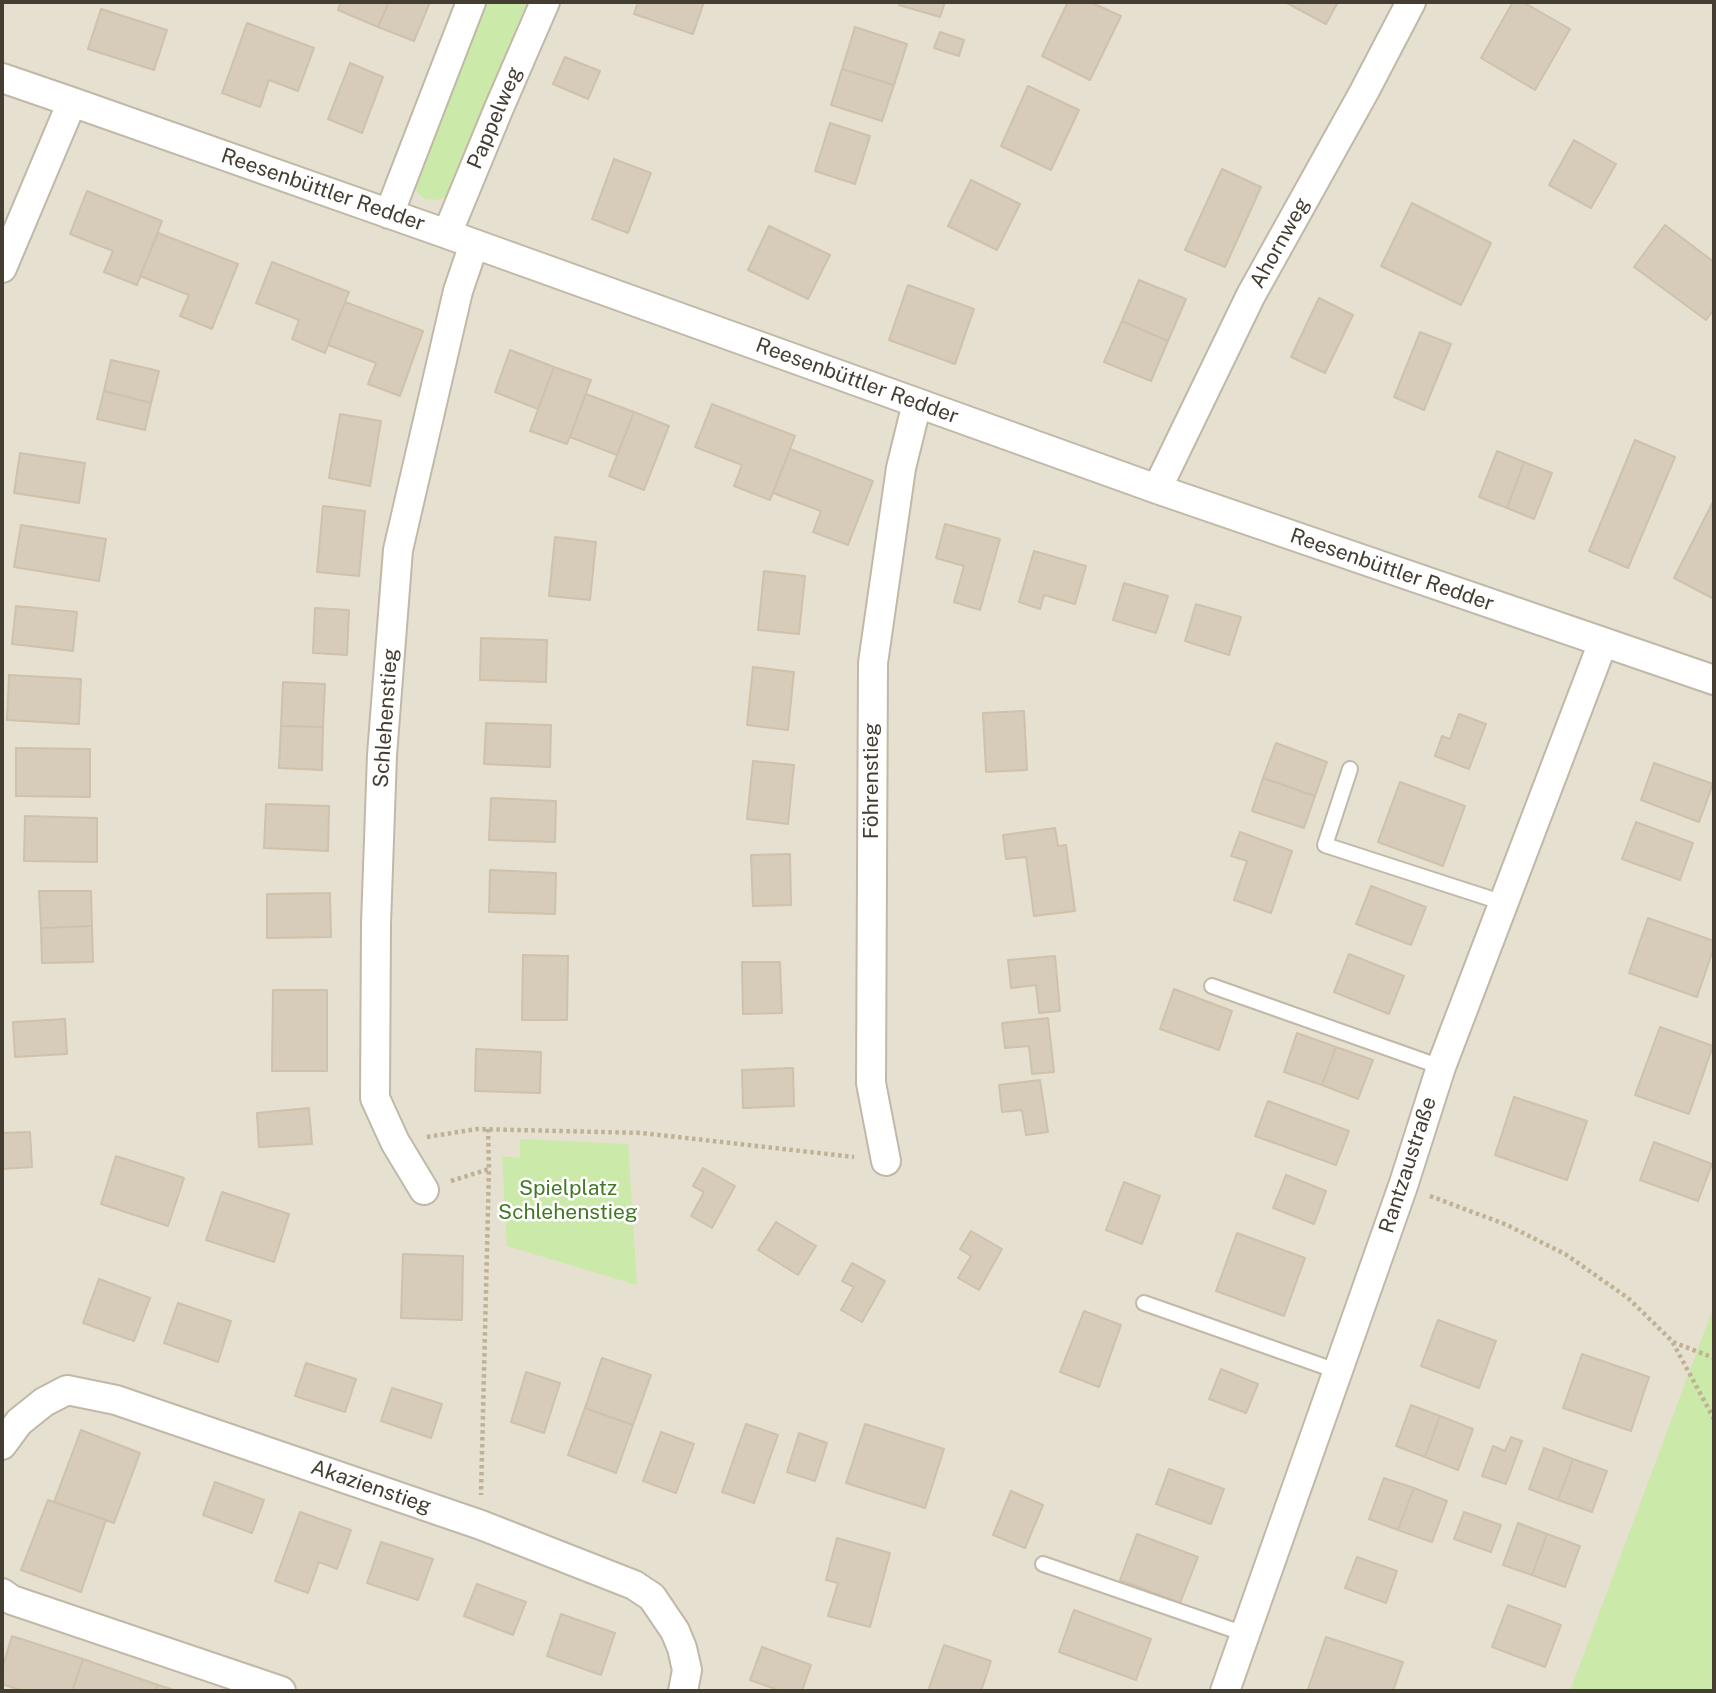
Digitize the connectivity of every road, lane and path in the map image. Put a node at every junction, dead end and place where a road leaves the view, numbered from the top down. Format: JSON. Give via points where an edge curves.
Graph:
{"nodes":[{"id":1,"x":471,"y":2,"type":"edge"},
{"id":2,"x":545,"y":2,"type":"edge"},
{"id":3,"x":1410,"y":2,"type":"edge"},
{"id":4,"x":2,"y":78,"type":"edge"},
{"id":5,"x":72,"y":102,"type":"junction"},
{"id":6,"x":389,"y":214,"type":"junction"},
{"id":7,"x":447,"y":234,"type":"junction"},
{"id":8,"x":474,"y":244,"type":"junction"},
{"id":9,"x":2,"y":268,"type":"edge"},
{"id":10,"x":918,"y":403,"type":"junction"},
{"id":11,"x":1157,"y":489,"type":"junction"},
{"id":12,"x":1603,"y":642,"type":"junction"},
{"id":13,"x":1714,"y":680,"type":"edge"},
{"id":14,"x":1350,"y":769,"type":"dead end"},
{"id":15,"x":1504,"y":903,"type":"junction"},
{"id":16,"x":1212,"y":986,"type":"dead end"},
{"id":17,"x":1441,"y":1067,"type":"junction"},
{"id":18,"x":488,"y":1129,"type":"junction"},
{"id":19,"x":395,"y":1142,"type":"junction"},
{"id":20,"x":886,"y":1161,"type":"joint"},
{"id":21,"x":489,"y":1169,"type":"junction"},
{"id":22,"x":1403,"y":1186,"type":"junction"},
{"id":23,"x":424,"y":1190,"type":"joint"},
{"id":24,"x":1143,"y":1303,"type":"dead end"},
{"id":25,"x":1672,"y":1341,"type":"junction"},
{"id":26,"x":1714,"y":1358,"type":"edge"},
{"id":27,"x":1337,"y":1371,"type":"junction"},
{"id":28,"x":1714,"y":1419,"type":"edge"},
{"id":29,"x":2,"y":1445,"type":"edge"},
{"id":30,"x":481,"y":1525,"type":"junction"},
{"id":31,"x":1043,"y":1564,"type":"dead end"},
{"id":32,"x":2,"y":1593,"type":"edge"},
{"id":33,"x":1245,"y":1634,"type":"junction"},
{"id":34,"x":281,"y":1691,"type":"edge"},
{"id":35,"x":683,"y":1691,"type":"edge"},
{"id":36,"x":1225,"y":1691,"type":"edge"}],
"edges":[{"from":1,"to":6,"type":"street"},
{"from":2,"to":7,"type":"street","name":"Pappelweg"},
{"from":3,"to":11,"type":"street","name":"Ahornweg","via":[[1251,295]]},
{"from":4,"to":5,"type":"street","name":"Reesenbüttler Redder"},
{"from":5,"to":6,"type":"street","name":"Reesenbüttler Redder"},
{"from":5,"to":9,"type":"street"},
{"from":6,"to":7,"type":"street","name":"Reesenbüttler Redder"},
{"from":7,"to":8,"type":"street","name":"Reesenbüttler Redder"},
{"from":8,"to":10,"type":"street","name":"Reesenbüttler Redder"},
{"from":8,"to":19,"type":"street","name":"Schlehenstieg","via":[[458,291],[398,550],[382,755],[375,1085],[375,1098]]},
{"from":10,"to":11,"type":"street","name":"Reesenbüttler Redder"},
{"from":10,"to":20,"type":"street","name":"Föhrenstieg","via":[[901,468],[873,663],[871,1083]]},
{"from":11,"to":12,"type":"street","name":"Reesenbüttler Redder"},
{"from":12,"to":13,"type":"street","name":"Reesenbüttler Redder"},
{"from":12,"to":15,"type":"street","name":"Rantzaustraße"},
{"from":14,"to":15,"type":"lane","via":[[1325,845]]},
{"from":15,"to":17,"type":"street","name":"Rantzaustraße"},
{"from":16,"to":17,"type":"lane"},
{"from":17,"to":22,"type":"street","name":"Rantzaustraße"},
{"from":18,"to":19,"type":"path"},
{"from":18,"to":20,"type":"path","via":[[642,1133]]},
{"from":18,"to":21,"type":"path"},
{"from":19,"to":23,"type":"street","name":"Schlehenstieg"},
{"from":21,"to":23,"type":"path"},
{"from":21,"to":30,"type":"path"},
{"from":22,"to":25,"type":"path","via":[[1507,1225],[1565,1254],[1628,1298]]},
{"from":22,"to":27,"type":"street","name":"Rantzaustraße"},
{"from":24,"to":27,"type":"lane"},
{"from":25,"to":26,"type":"path"},
{"from":25,"to":28,"type":"path"},
{"from":27,"to":33,"type":"street","name":"Rantzaustraße"},
{"from":29,"to":30,"type":"street","name":"Akazienstieg","via":[[19,1422],[67,1390],[116,1400]]},
{"from":30,"to":35,"type":"street","name":"Akazienstieg","via":[[634,1585],[652,1597],[682,1648],[687,1670]]},
{"from":31,"to":33,"type":"lane"},
{"from":32,"to":34,"type":"street"},
{"from":33,"to":36,"type":"street","name":"Rantzaustraße"}]}
